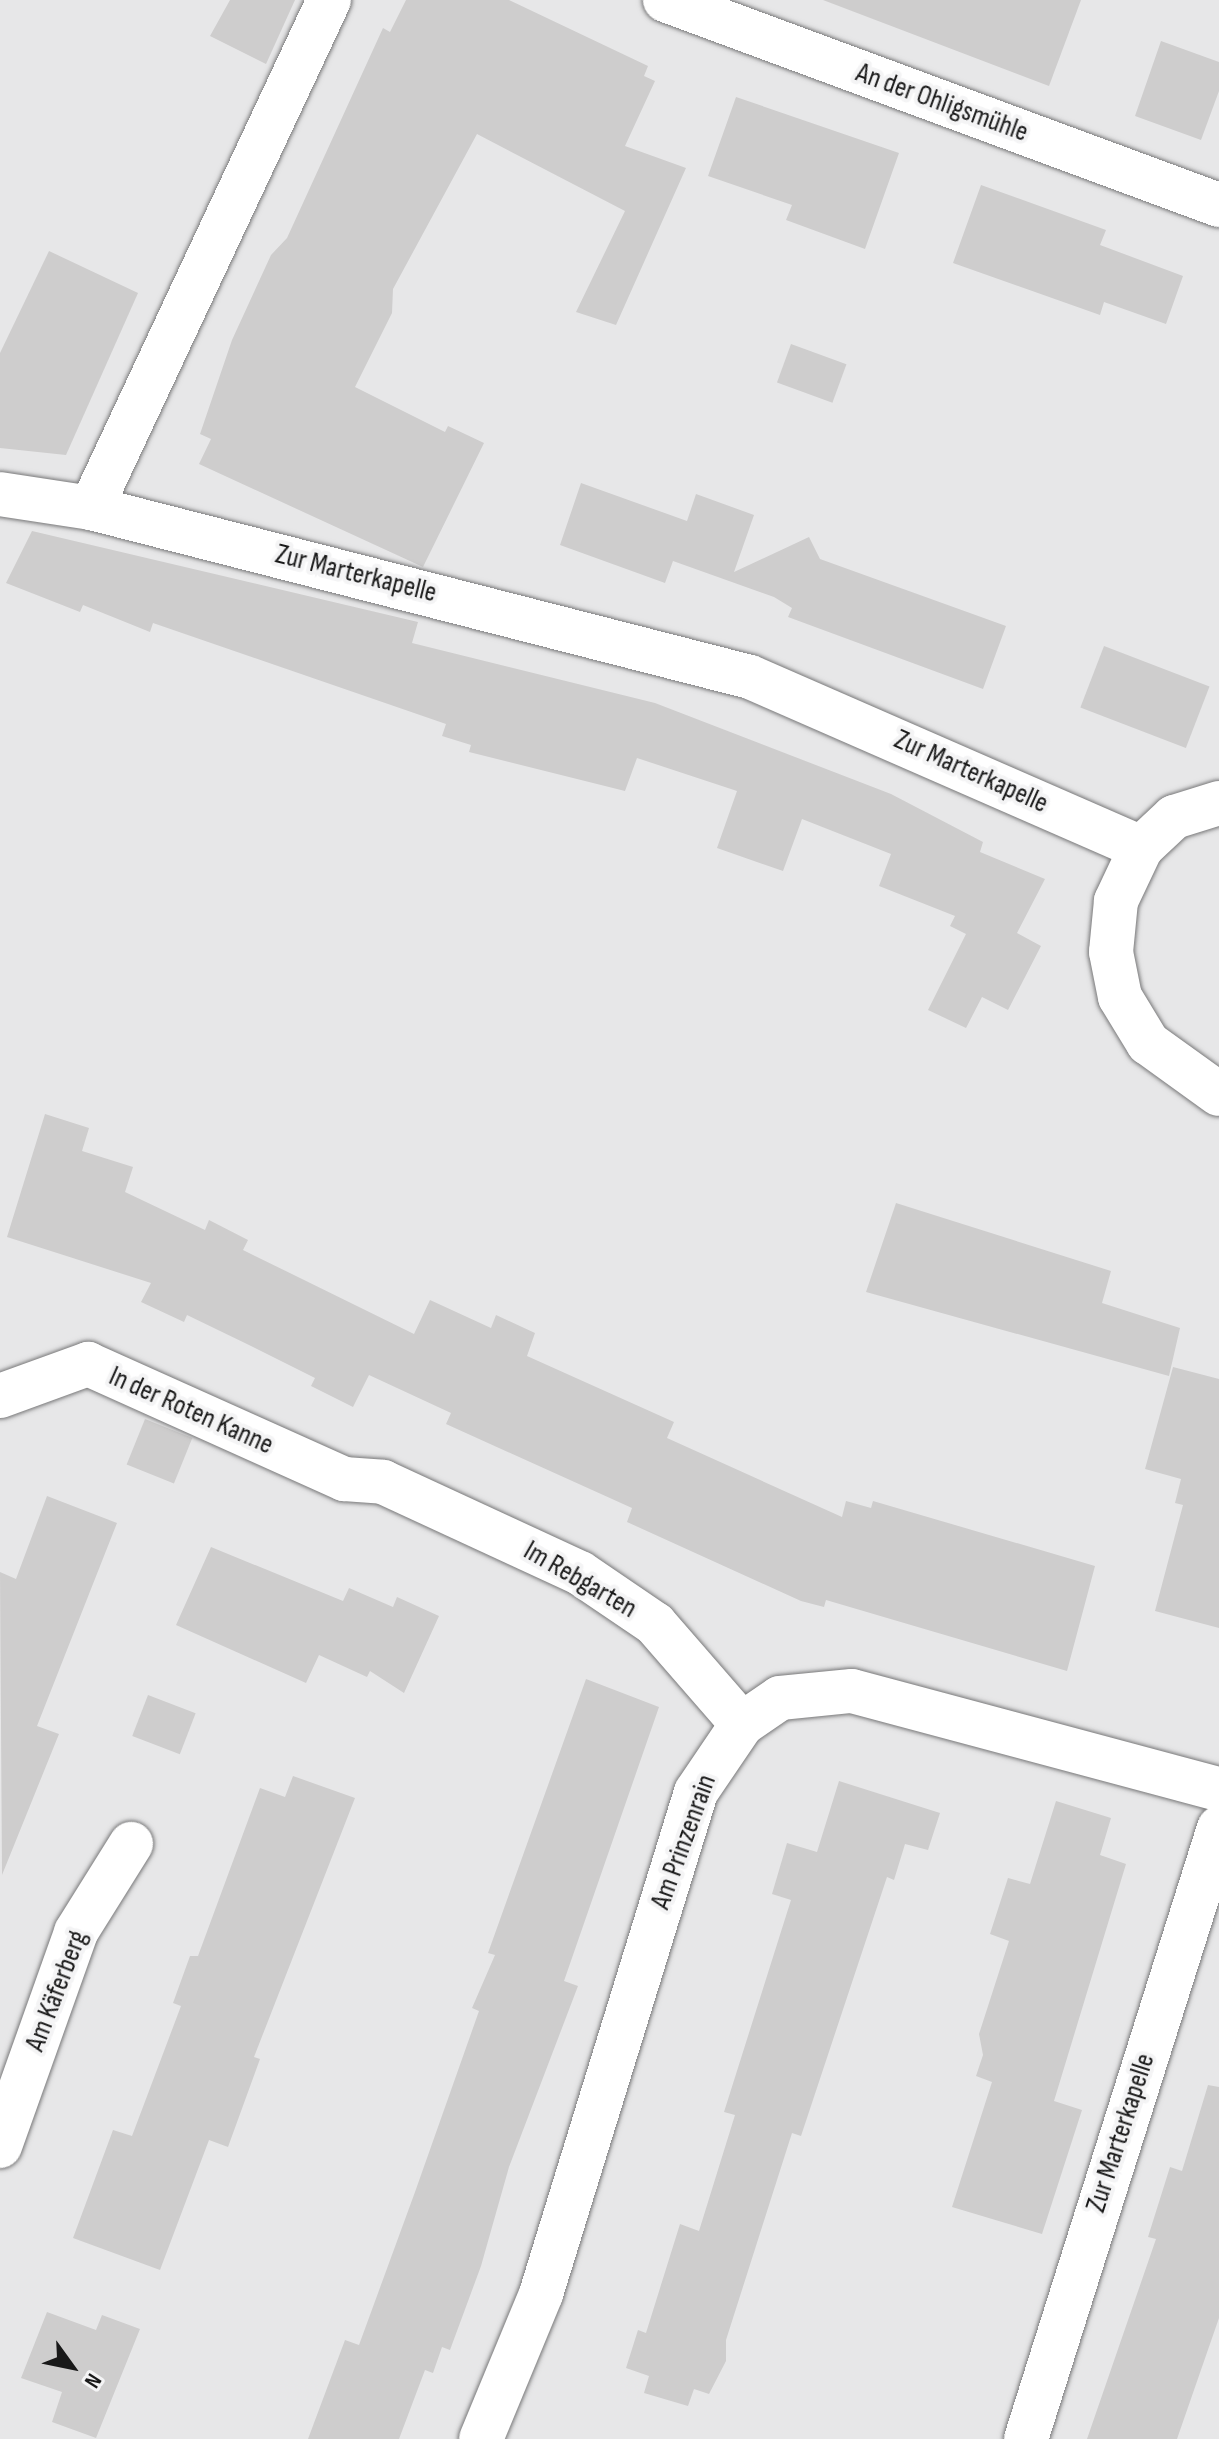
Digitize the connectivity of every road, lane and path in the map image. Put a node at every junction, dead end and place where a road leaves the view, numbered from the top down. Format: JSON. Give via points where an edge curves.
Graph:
{"nodes":[{"id":1,"x":329,"y":0,"type":"edge"},
{"id":2,"x":665,"y":0,"type":"edge"},
{"id":3,"x":1219,"y":205,"type":"edge"},
{"id":4,"x":0,"y":494,"type":"edge"},
{"id":5,"x":91,"y":508,"type":"junction"},
{"id":6,"x":1219,"y":803,"type":"edge"},
{"id":7,"x":1141,"y":848,"type":"junction"},
{"id":8,"x":1219,"y":1094,"type":"edge"},
{"id":9,"x":19,"y":1389,"type":"edge"},
{"id":10,"x":383,"y":1482,"type":"joint"},
{"id":11,"x":742,"y":1724,"type":"junction"},
{"id":12,"x":1219,"y":1789,"type":"edge"},
{"id":13,"x":1219,"y":1828,"type":"edge"},
{"id":14,"x":131,"y":1844,"type":"dead end"},
{"id":15,"x":0,"y":2146,"type":"edge"},
{"id":16,"x":481,"y":2439,"type":"edge"},
{"id":17,"x":1026,"y":2439,"type":"edge"}],
"edges":[{"from":1,"to":5,"type":"street"},
{"from":2,"to":3,"type":"street","name":"An der Ohligsmühle"},
{"from":4,"to":5,"type":"street","name":"Zur Marterkapelle"},
{"from":5,"to":7,"type":"street","name":"Zur Marterkapelle","via":[[750,677]]},
{"from":6,"to":7,"type":"street","via":[[1174,817]]},
{"from":7,"to":8,"type":"street","via":[[1116,901],[1111,952],[1120,997],[1148,1043]]},
{"from":9,"to":10,"type":"street","name":"In der Roten Kanne","via":[[88,1364],[344,1479]]},
{"from":10,"to":11,"type":"street","name":"Im Rebgarten","via":[[605,1590],[655,1624]]},
{"from":11,"to":12,"type":"street","name":"Am Prinzenrain","via":[[780,1698],[852,1691]]},
{"from":11,"to":16,"type":"street","name":"Am Prinzenrain","via":[[696,1792],[541,2294]]},
{"from":13,"to":17,"type":"street","name":"Zur Marterkapelle"},
{"from":14,"to":15,"type":"street","name":"Am Käferberg","via":[[76,1932]]}]}
